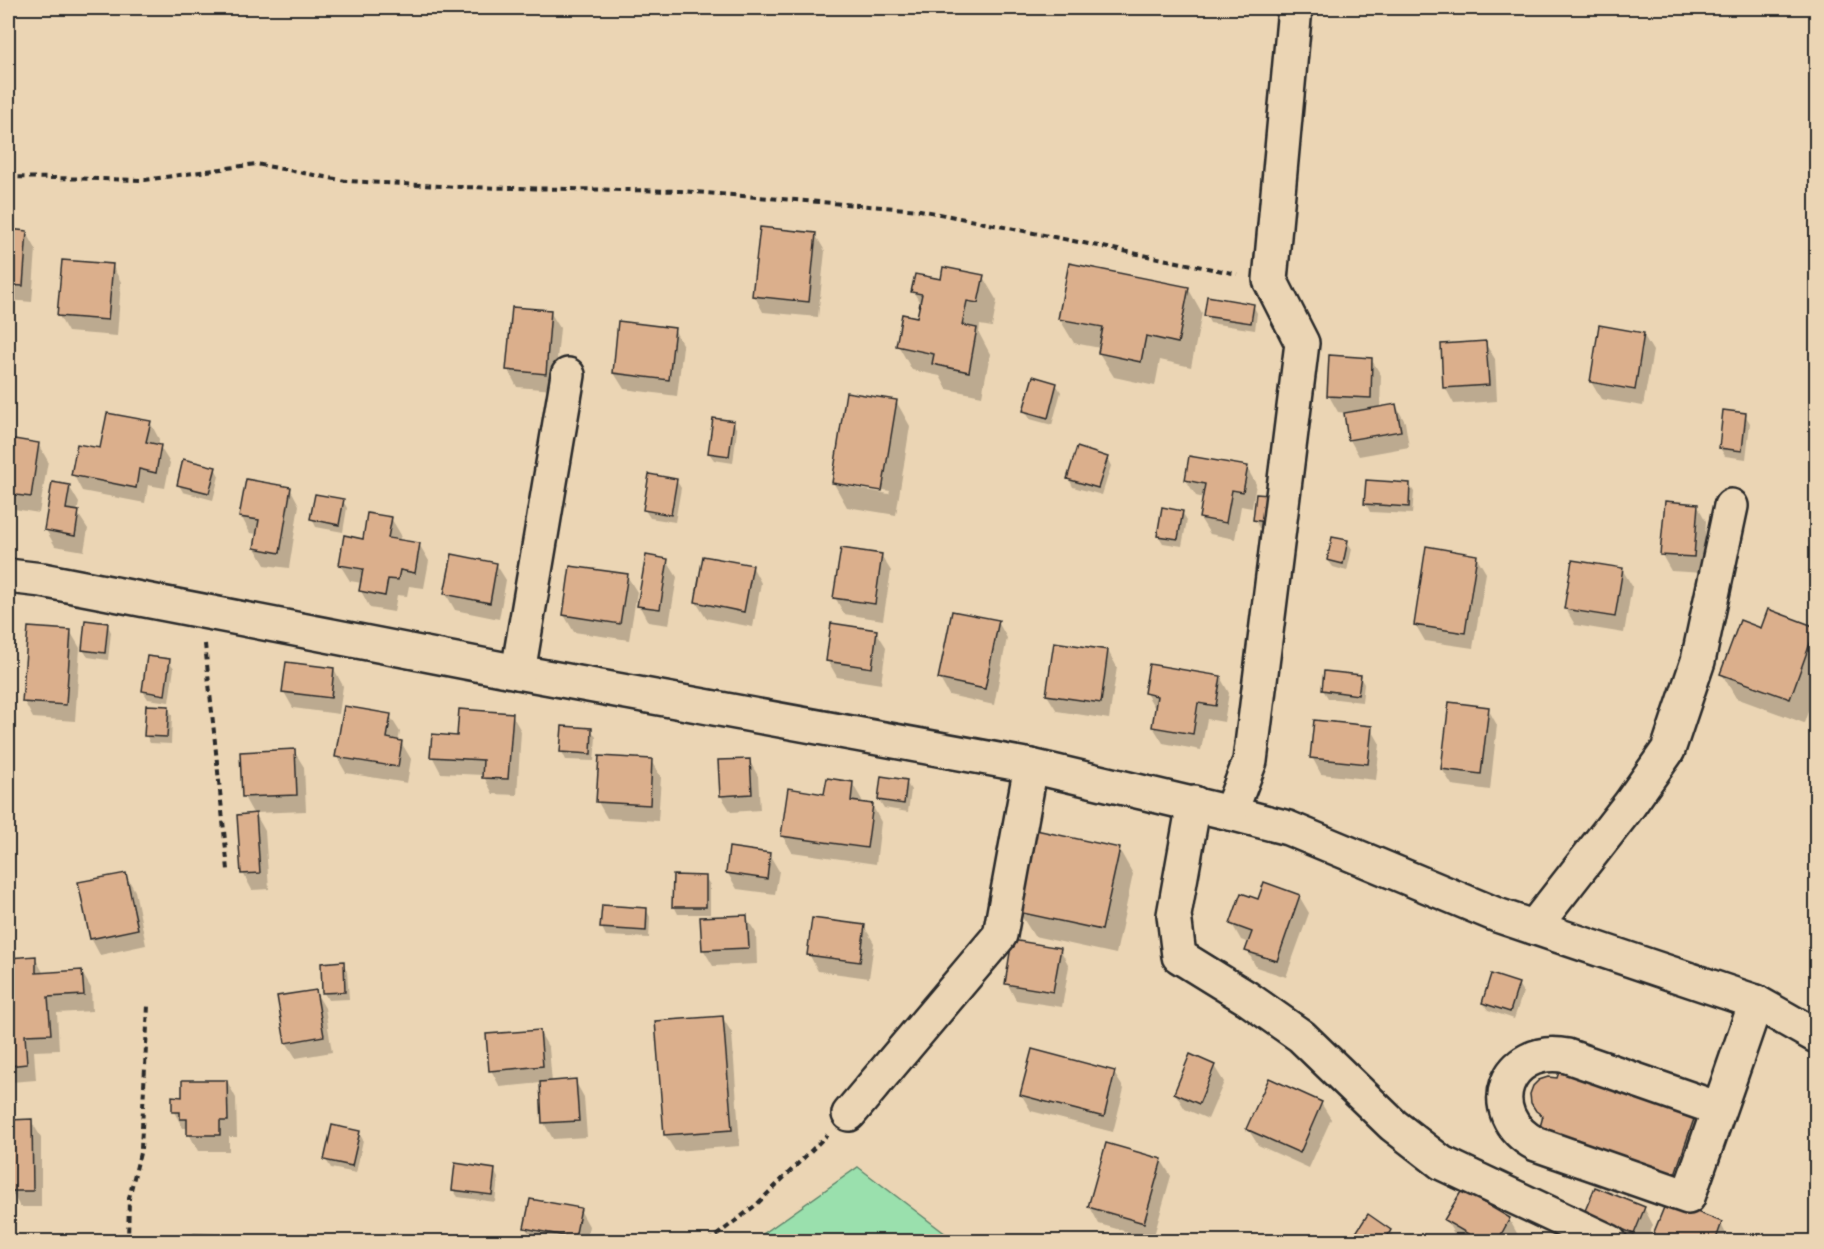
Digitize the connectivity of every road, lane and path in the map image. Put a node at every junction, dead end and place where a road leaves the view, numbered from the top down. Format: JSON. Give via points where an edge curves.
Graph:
{"nodes":[{"id":1,"x":1295,"y":8,"type":"edge"},
{"id":2,"x":8,"y":177,"type":"edge"},
{"id":3,"x":1270,"y":280,"type":"junction"},
{"id":4,"x":568,"y":375,"type":"dead end"},
{"id":5,"x":1731,"y":506,"type":"dead end"},
{"id":6,"x":8,"y":576,"type":"edge"},
{"id":7,"x":202,"y":611,"type":"junction"},
{"id":8,"x":518,"y":672,"type":"junction"},
{"id":9,"x":1031,"y":766,"type":"junction"},
{"id":10,"x":1194,"y":803,"type":"junction"},
{"id":11,"x":1230,"y":813,"type":"junction"},
{"id":12,"x":228,"y":870,"type":"dead end"},
{"id":13,"x":1534,"y":927,"type":"junction"},
{"id":14,"x":1756,"y":1002,"type":"junction"},
{"id":15,"x":148,"y":1005,"type":"dead end"},
{"id":16,"x":1816,"y":1036,"type":"edge"},
{"id":17,"x":1719,"y":1109,"type":"junction"},
{"id":18,"x":849,"y":1114,"type":"joint"},
{"id":19,"x":128,"y":1242,"type":"edge"},
{"id":20,"x":708,"y":1242,"type":"edge"},
{"id":21,"x":1610,"y":1242,"type":"edge"}],
"edges":[{"from":1,"to":3,"type":"street"},
{"from":2,"to":3,"type":"path","via":[[145,180],[256,164],[346,181],[681,191],[896,208]]},
{"from":3,"to":11,"type":"street","via":[[1302,343],[1250,761]]},
{"from":4,"to":8,"type":"street"},
{"from":5,"to":13,"type":"street","via":[[1698,661],[1668,750]]},
{"from":6,"to":7,"type":"street"},
{"from":7,"to":8,"type":"street"},
{"from":7,"to":12,"type":"path"},
{"from":8,"to":9,"type":"street"},
{"from":9,"to":10,"type":"street"},
{"from":9,"to":18,"type":"street","via":[[999,935]]},
{"from":10,"to":11,"type":"street"},
{"from":10,"to":21,"type":"street","via":[[1174,915],[1179,956],[1301,1036],[1393,1125],[1442,1163]]},
{"from":11,"to":13,"type":"street","via":[[1288,828]]},
{"from":13,"to":14,"type":"street"},
{"from":14,"to":16,"type":"street"},
{"from":14,"to":17,"type":"street"},
{"from":15,"to":19,"type":"path","via":[[141,1149],[129,1198]]},
{"from":17,"to":17,"type":"street","via":[[1688,1197],[1536,1144],[1513,1126],[1504,1098],[1514,1071],[1525,1061],[1552,1053]]},
{"from":18,"to":20,"type":"path","via":[[756,1205]]}]}
